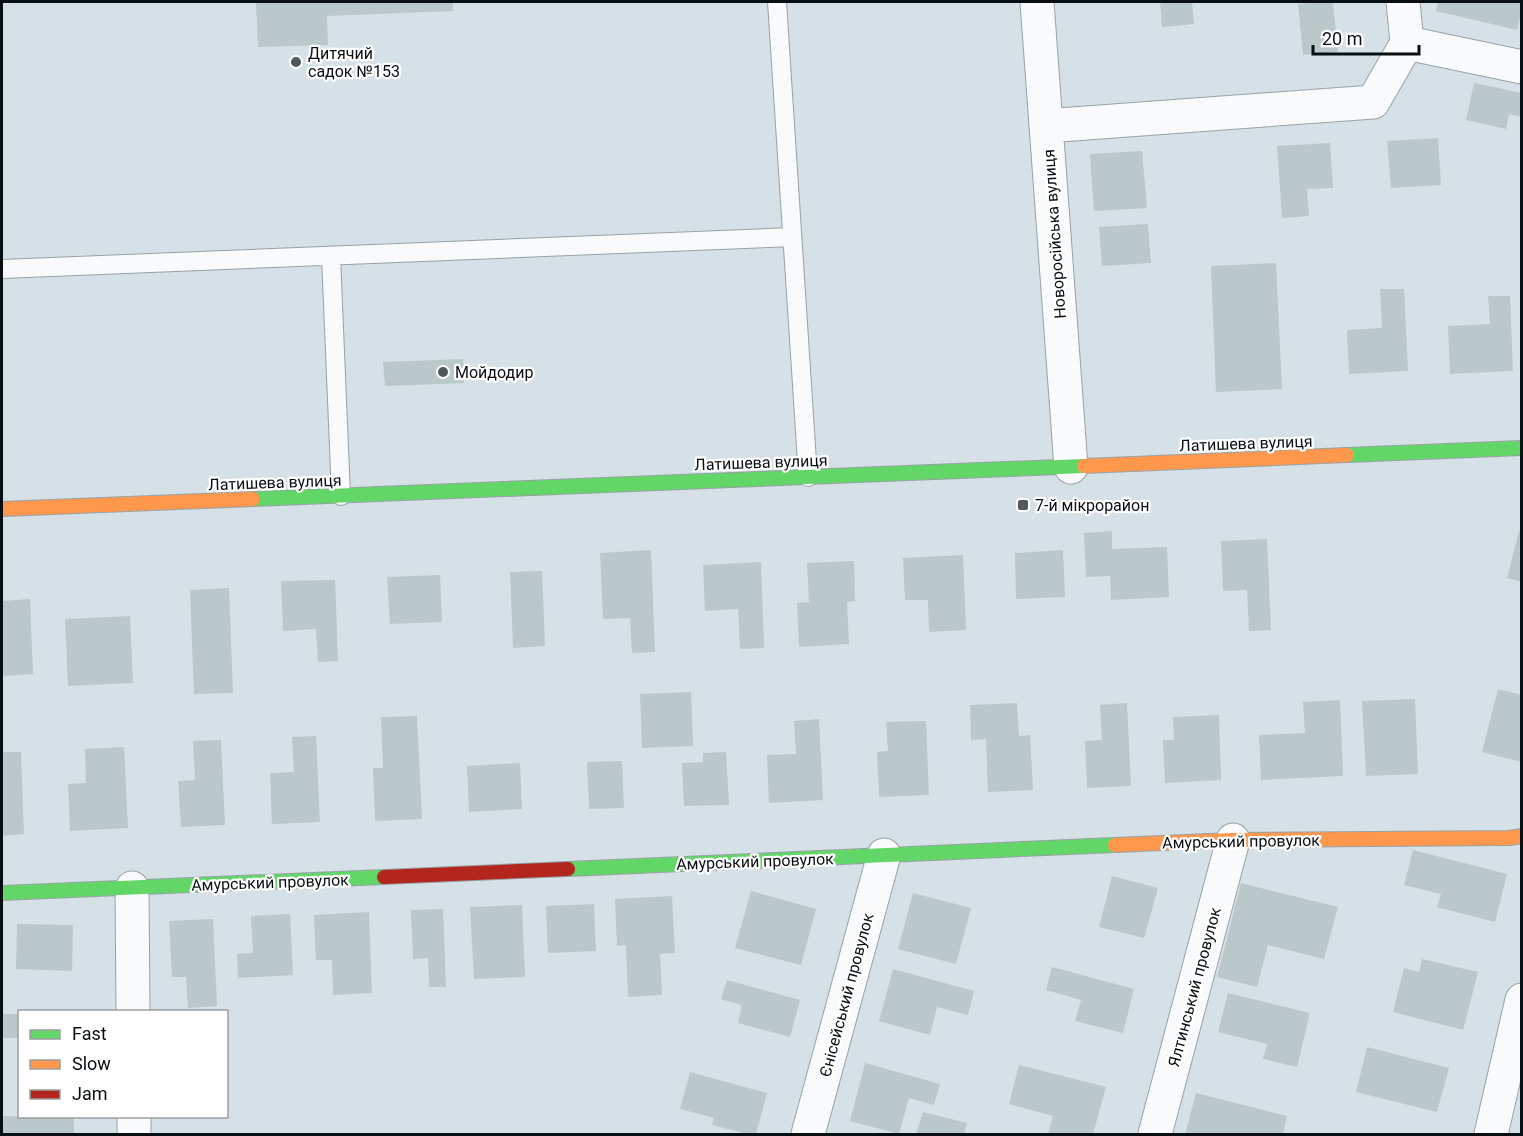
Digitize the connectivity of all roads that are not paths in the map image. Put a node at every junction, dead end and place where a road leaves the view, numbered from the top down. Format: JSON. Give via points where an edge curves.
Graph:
{"nodes":[{"id":1,"x":777,"y":2,"type":"edge"},
{"id":2,"x":1037,"y":2,"type":"edge"},
{"id":3,"x":1403,"y":2,"type":"edge"},
{"id":4,"x":1407,"y":43,"type":"junction"},
{"id":5,"x":1521,"y":67,"type":"edge"},
{"id":6,"x":1046,"y":126,"type":"junction"},
{"id":7,"x":792,"y":237,"type":"junction"},
{"id":8,"x":331,"y":256,"type":"junction"},
{"id":9,"x":2,"y":269,"type":"edge"},
{"id":10,"x":1521,"y":448,"type":"edge"},
{"id":11,"x":1071,"y":467,"type":"junction"},
{"id":12,"x":808,"y":477,"type":"junction"},
{"id":13,"x":341,"y":496,"type":"junction"},
{"id":14,"x":2,"y":509,"type":"edge"},
{"id":15,"x":1233,"y":840,"type":"junction"},
{"id":16,"x":1517,"y":840,"type":"edge"},
{"id":17,"x":884,"y":855,"type":"junction"},
{"id":18,"x":132,"y":888,"type":"junction"},
{"id":19,"x":2,"y":893,"type":"edge"},
{"id":20,"x":1521,"y":1000,"type":"edge"},
{"id":21,"x":133,"y":1010,"type":"edge"},
{"id":22,"x":134,"y":1118,"type":"edge"},
{"id":23,"x":134,"y":1134,"type":"edge"},
{"id":24,"x":808,"y":1134,"type":"edge"},
{"id":25,"x":1155,"y":1134,"type":"edge"},
{"id":26,"x":1491,"y":1134,"type":"edge"}],
"edges":[{"from":1,"to":7,"type":"lane"},
{"from":2,"to":6,"type":"street","name":"Новоросійська вулиця"},
{"from":3,"to":4,"type":"street"},
{"from":4,"to":5,"type":"street"},
{"from":4,"to":6,"type":"street","via":[[1373,102]]},
{"from":6,"to":11,"type":"street","name":"Новоросійська вулиця"},
{"from":7,"to":8,"type":"lane"},
{"from":7,"to":12,"type":"lane"},
{"from":8,"to":9,"type":"lane"},
{"from":8,"to":13,"type":"lane"},
{"from":10,"to":11,"type":"street","name":"Латишева вулиця"},
{"from":11,"to":12,"type":"street","name":"Латишева вулиця"},
{"from":12,"to":13,"type":"street","name":"Латишева вулиця"},
{"from":13,"to":14,"type":"street","name":"Латишева вулиця"},
{"from":15,"to":16,"type":"street","name":"Амурський провулок"},
{"from":15,"to":17,"type":"street","name":"Амурський провулок"},
{"from":15,"to":25,"type":"street","name":"Ялтинський провулок"},
{"from":17,"to":18,"type":"street","name":"Амурський провулок"},
{"from":17,"to":24,"type":"street","name":"Єнісейський провулок"},
{"from":18,"to":19,"type":"street","name":"Амурський провулок"},
{"from":18,"to":21,"type":"street"},
{"from":20,"to":26,"type":"street"},
{"from":22,"to":23,"type":"street"}]}
